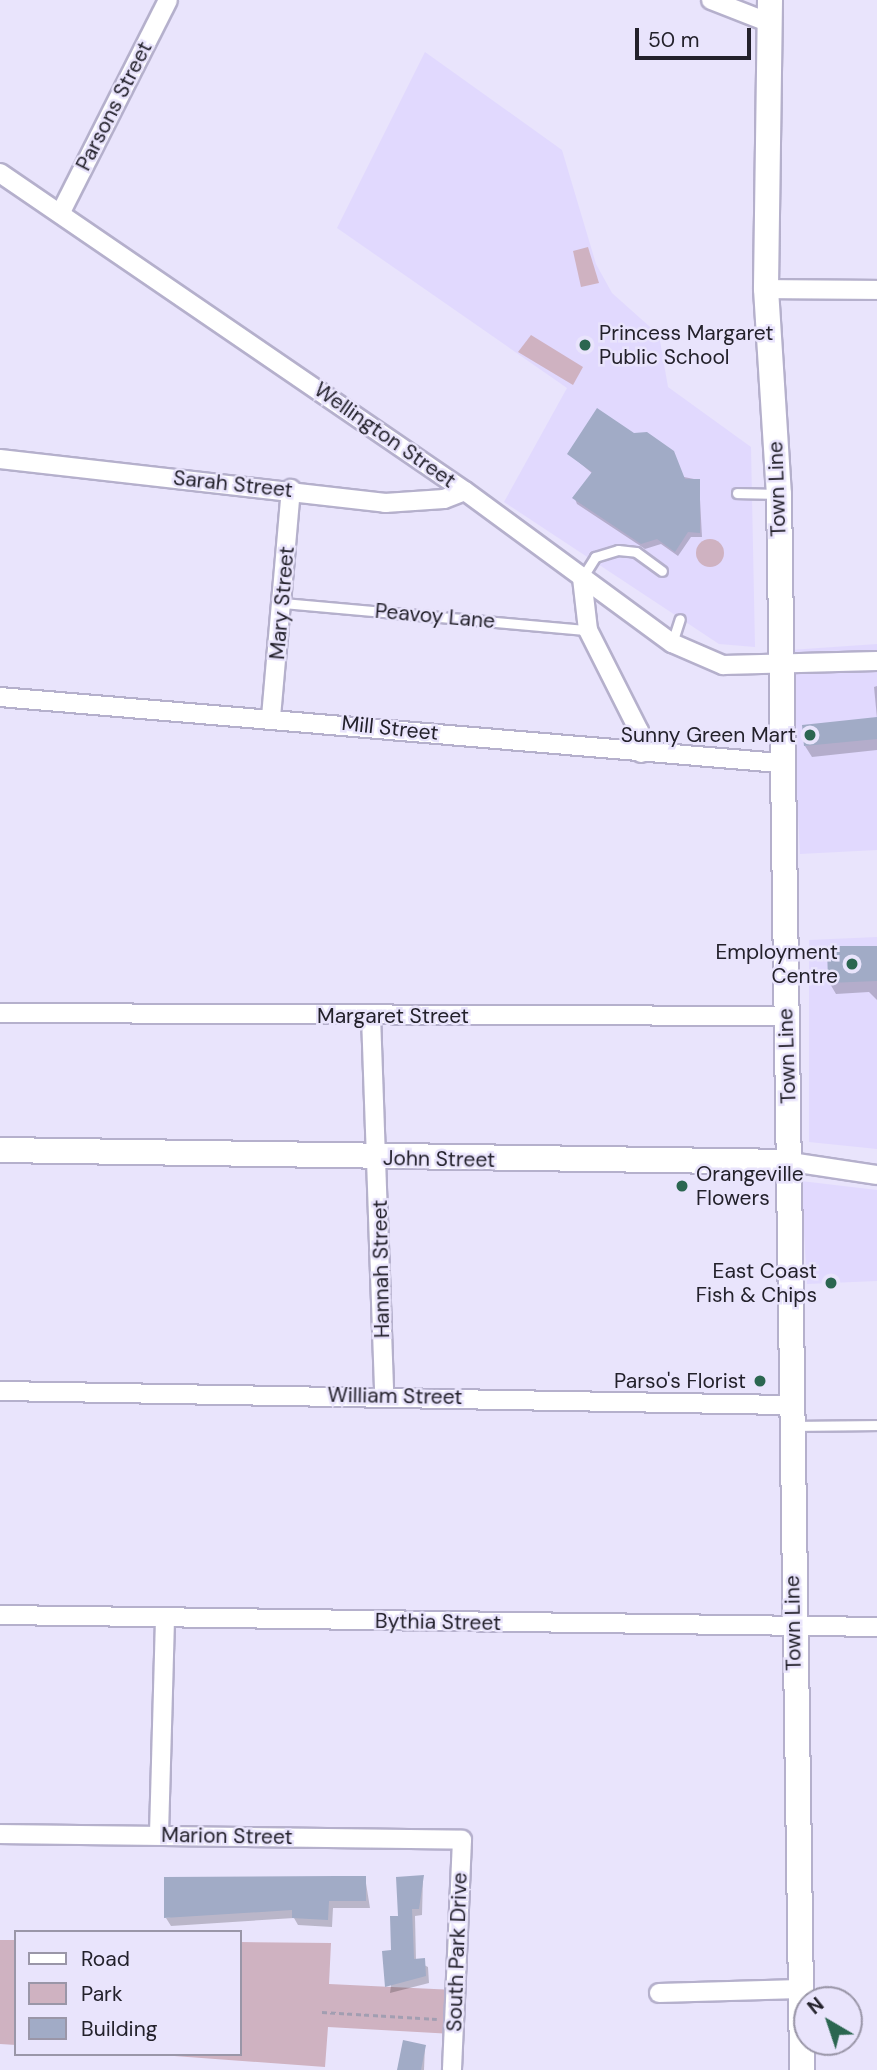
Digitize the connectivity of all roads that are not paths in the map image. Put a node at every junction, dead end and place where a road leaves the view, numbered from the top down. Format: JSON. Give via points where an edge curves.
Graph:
{"nodes":[{"id":1,"x":168,"y":0,"type":"edge"},
{"id":2,"x":711,"y":0,"type":"edge"},
{"id":3,"x":770,"y":11,"type":"edge"},
{"id":4,"x":0,"y":173,"type":"edge"},
{"id":5,"x":61,"y":212,"type":"junction"},
{"id":6,"x":766,"y":289,"type":"junction"},
{"id":7,"x":877,"y":290,"type":"edge"},
{"id":8,"x":0,"y":459,"type":"edge"},
{"id":9,"x":291,"y":489,"type":"junction"},
{"id":10,"x":465,"y":491,"type":"junction"},
{"id":11,"x":737,"y":494,"type":"dead end"},
{"id":12,"x":779,"y":494,"type":"junction"},
{"id":13,"x":662,"y":571,"type":"dead end"},
{"id":14,"x":582,"y":578,"type":"junction"},
{"id":15,"x":283,"y":603,"type":"junction"},
{"id":16,"x":680,"y":619,"type":"dead end"},
{"id":17,"x":587,"y":629,"type":"junction"},
{"id":18,"x":672,"y":643,"type":"junction"},
{"id":19,"x":877,"y":661,"type":"edge"},
{"id":20,"x":779,"y":664,"type":"junction"},
{"id":21,"x":0,"y":697,"type":"edge"},
{"id":22,"x":271,"y":717,"type":"junction"},
{"id":23,"x":641,"y":753,"type":"junction"},
{"id":24,"x":780,"y":763,"type":"junction"},
{"id":25,"x":0,"y":1013,"type":"edge"},
{"id":26,"x":371,"y":1016,"type":"junction"},
{"id":27,"x":785,"y":1016,"type":"junction"},
{"id":28,"x":0,"y":1150,"type":"edge"},
{"id":29,"x":378,"y":1158,"type":"junction"},
{"id":30,"x":791,"y":1162,"type":"junction"},
{"id":31,"x":877,"y":1175,"type":"edge"},
{"id":32,"x":0,"y":1391,"type":"edge"},
{"id":33,"x":384,"y":1395,"type":"junction"},
{"id":34,"x":790,"y":1415,"type":"junction"},
{"id":35,"x":877,"y":1425,"type":"edge"},
{"id":36,"x":0,"y":1615,"type":"edge"},
{"id":37,"x":165,"y":1618,"type":"junction"},
{"id":38,"x":793,"y":1627,"type":"junction"},
{"id":39,"x":877,"y":1628,"type":"edge"},
{"id":40,"x":0,"y":1834,"type":"edge"},
{"id":41,"x":159,"y":1834,"type":"junction"},
{"id":42,"x":455,"y":1840,"type":"joint"},
{"id":43,"x":800,"y":1986,"type":"edge"},
{"id":44,"x":793,"y":1989,"type":"edge"},
{"id":45,"x":659,"y":1993,"type":"dead end"},
{"id":46,"x":452,"y":2070,"type":"edge"}],
"edges":[{"from":1,"to":5,"type":"street","name":"Parsons Street"},
{"from":2,"to":3,"type":"street"},
{"from":3,"to":6,"type":"main road","name":"Town Line"},
{"from":4,"to":5,"type":"street","name":"Wellington Street"},
{"from":5,"to":10,"type":"street","name":"Wellington Street"},
{"from":6,"to":7,"type":"street"},
{"from":6,"to":12,"type":"main road","name":"Town Line"},
{"from":8,"to":9,"type":"street","name":"Sarah Street"},
{"from":9,"to":10,"type":"street","name":"Sarah Street","via":[[385,503],[444,499]]},
{"from":9,"to":15,"type":"street","name":"Mary Street"},
{"from":10,"to":14,"type":"street","name":"Wellington Street"},
{"from":11,"to":12,"type":"lane"},
{"from":12,"to":20,"type":"main road","name":"Town Line"},
{"from":13,"to":14,"type":"lane","via":[[636,552],[618,550],[595,557]]},
{"from":14,"to":17,"type":"street"},
{"from":14,"to":18,"type":"street","name":"Wellington Street"},
{"from":15,"to":17,"type":"lane","name":"Peavoy Lane"},
{"from":15,"to":22,"type":"street","name":"Mary Street"},
{"from":16,"to":18,"type":"lane"},
{"from":17,"to":23,"type":"street","via":[[639,731]]},
{"from":18,"to":20,"type":"street","name":"Wellington Street","via":[[723,665]]},
{"from":19,"to":20,"type":"street","name":"Wellington Street"},
{"from":20,"to":24,"type":"main road","name":"Town Line"},
{"from":21,"to":22,"type":"street","name":"Mill Street"},
{"from":22,"to":23,"type":"street","name":"Mill Street"},
{"from":23,"to":24,"type":"street","name":"Mill Street"},
{"from":24,"to":27,"type":"main road","name":"Town Line"},
{"from":25,"to":26,"type":"street","name":"Margaret Street"},
{"from":26,"to":27,"type":"street","name":"Margaret Street"},
{"from":26,"to":29,"type":"street","name":"Hannah Street"},
{"from":27,"to":30,"type":"main road","name":"Town Line"},
{"from":28,"to":29,"type":"main road","name":"John Street"},
{"from":29,"to":30,"type":"main road","name":"John Street"},
{"from":29,"to":33,"type":"street","name":"Hannah Street"},
{"from":30,"to":31,"type":"street","name":"John Street"},
{"from":30,"to":34,"type":"main road","name":"Town Line"},
{"from":32,"to":33,"type":"street","name":"William Street"},
{"from":33,"to":34,"type":"street","name":"William Street"},
{"from":34,"to":35,"type":"lane"},
{"from":34,"to":38,"type":"main road","name":"Town Line"},
{"from":36,"to":37,"type":"street","name":"Bythia Street"},
{"from":37,"to":38,"type":"street","name":"Bythia Street"},
{"from":37,"to":41,"type":"street"},
{"from":38,"to":39,"type":"street","name":"Bythia Street"},
{"from":38,"to":43,"type":"main road","name":"Town Line"},
{"from":40,"to":41,"type":"street","name":"Marion Street"},
{"from":41,"to":42,"type":"street","name":"Marion Street"},
{"from":42,"to":46,"type":"street","name":"South Park Drive","via":[[462,1840]]},
{"from":44,"to":45,"type":"street"}]}
